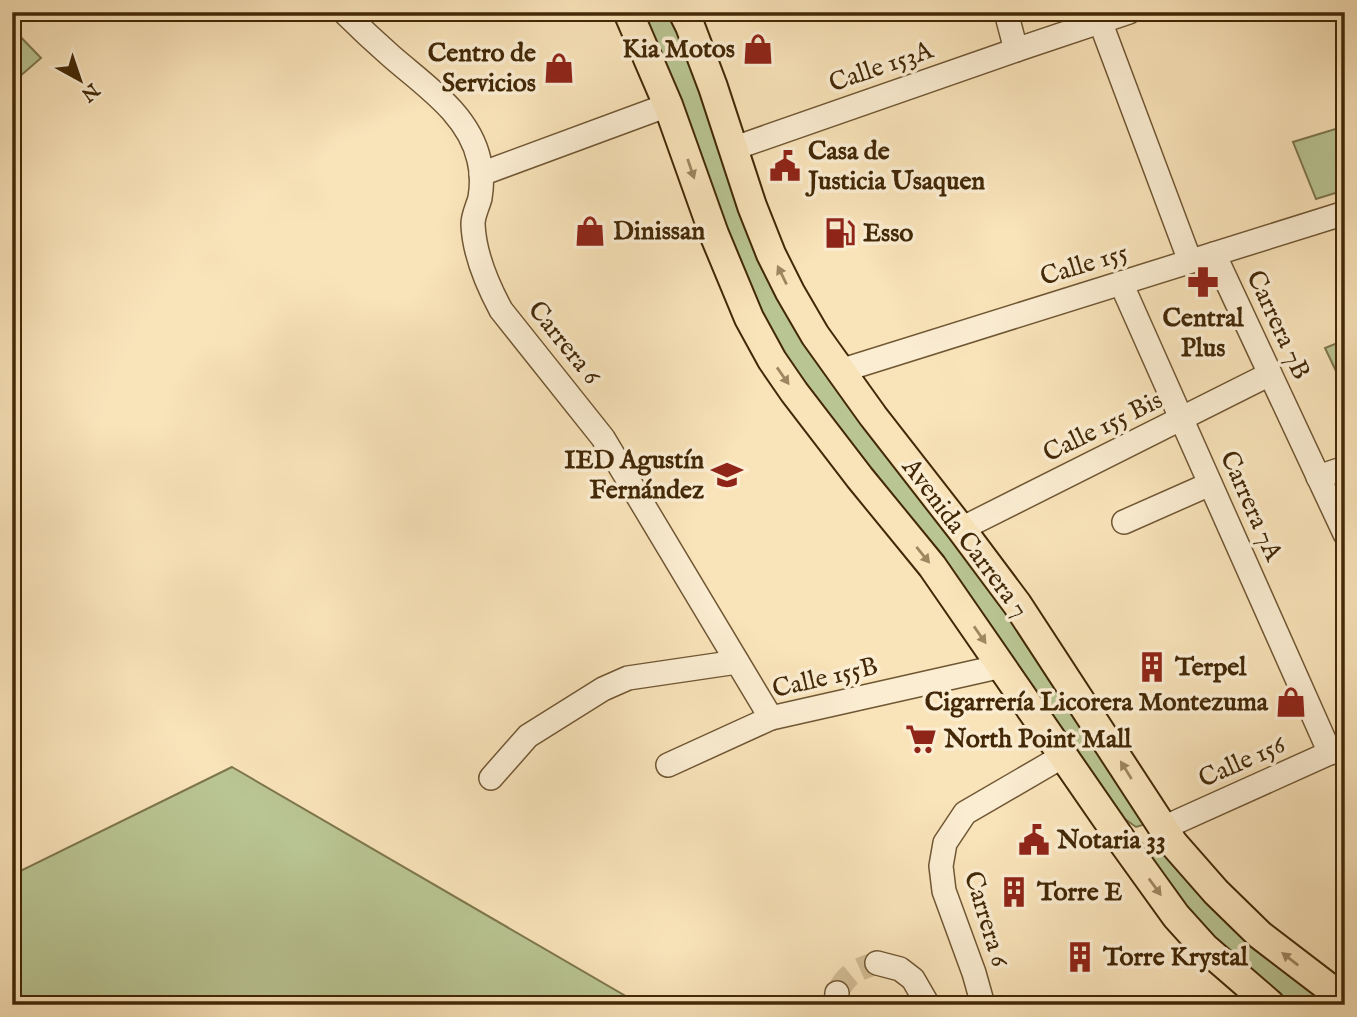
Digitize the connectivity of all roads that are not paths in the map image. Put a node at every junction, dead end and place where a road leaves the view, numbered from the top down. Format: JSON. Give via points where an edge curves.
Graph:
{"nodes":[{"id":1,"x":628,"y":12,"type":"edge"},
{"id":2,"x":683,"y":12,"type":"edge"},
{"id":3,"x":1006,"y":12,"type":"edge"},
{"id":4,"x":1129,"y":12,"type":"edge"},
{"id":5,"x":356,"y":15,"type":"edge"},
{"id":6,"x":1100,"y":21,"type":"junction"},
{"id":7,"x":1016,"y":50,"type":"junction"},
{"id":8,"x":668,"y":105,"type":"junction"},
{"id":9,"x":732,"y":149,"type":"junction"},
{"id":10,"x":481,"y":174,"type":"junction"},
{"id":11,"x":1345,"y":213,"type":"edge"},
{"id":12,"x":1214,"y":254,"type":"junction"},
{"id":13,"x":1190,"y":261,"type":"junction"},
{"id":14,"x":1121,"y":283,"type":"junction"},
{"id":15,"x":840,"y":371,"type":"junction"},
{"id":16,"x":1270,"y":374,"type":"junction"},
{"id":17,"x":1181,"y":419,"type":"junction"},
{"id":18,"x":1345,"y":468,"type":"edge"},
{"id":19,"x":1318,"y":477,"type":"junction"},
{"id":20,"x":1210,"y":484,"type":"junction"},
{"id":21,"x":1124,"y":522,"type":"dead end"},
{"id":22,"x":961,"y":528,"type":"junction"},
{"id":23,"x":1345,"y":534,"type":"edge"},
{"id":24,"x":737,"y":662,"type":"junction"},
{"id":25,"x":1002,"y":666,"type":"junction"},
{"id":26,"x":771,"y":718,"type":"junction"},
{"id":27,"x":1338,"y":749,"type":"edge"},
{"id":28,"x":1063,"y":757,"type":"junction"},
{"id":29,"x":668,"y":765,"type":"dead end"},
{"id":30,"x":491,"y":778,"type":"dead end"},
{"id":31,"x":1081,"y":781,"type":"junction"},
{"id":32,"x":1163,"y":828,"type":"junction"},
{"id":33,"x":877,"y":963,"type":"dead end"},
{"id":34,"x":1345,"y":1000,"type":"edge"},
{"id":35,"x":928,"y":1005,"type":"edge"},
{"id":36,"x":983,"y":1005,"type":"edge"},
{"id":37,"x":1271,"y":1005,"type":"edge"}],
"edges":[{"from":1,"to":8,"type":"main road","name":"Avenida Carrera 7"},
{"from":2,"to":9,"type":"main road","name":"Avenida Carrera 7"},
{"from":3,"to":7,"type":"street"},
{"from":4,"to":6,"type":"street","name":"Calle 153A"},
{"from":5,"to":10,"type":"street","name":"Carrera 6","via":[[390,55],[449,108],[471,137]]},
{"from":6,"to":7,"type":"street","name":"Calle 153A"},
{"from":6,"to":13,"type":"street"},
{"from":7,"to":9,"type":"street","name":"Calle 153A"},
{"from":8,"to":10,"type":"street"},
{"from":8,"to":25,"type":"main road","name":"Avenida Carrera 7","one_way":true,"via":[[714,234],[772,360],[932,566]]},
{"from":15,"to":9,"type":"main road","name":"Avenida Carrera 7","one_way":true,"via":[[806,321],[771,254]]},
{"from":10,"to":24,"type":"street","name":"Carrera 6","via":[[481,195],[473,221],[488,286],[501,310],[603,438]]},
{"from":11,"to":12,"type":"street","name":"Calle 155"},
{"from":12,"to":13,"type":"street","name":"Calle 155"},
{"from":12,"to":16,"type":"street","name":"Carrera 7B"},
{"from":13,"to":14,"type":"street","name":"Calle 155"},
{"from":14,"to":15,"type":"street","name":"Calle 155"},
{"from":14,"to":17,"type":"street","name":"Carrera 7A"},
{"from":15,"to":22,"type":"main road","name":"Avenida Carrera 7"},
{"from":16,"to":17,"type":"street","name":"Calle 155 Bis"},
{"from":16,"to":19,"type":"street","name":"Carrera 7B"},
{"from":17,"to":20,"type":"street","name":"Carrera 7A"},
{"from":17,"to":22,"type":"street","name":"Calle 155 Bis"},
{"from":18,"to":19,"type":"street"},
{"from":19,"to":23,"type":"street","name":"Carrera 7B"},
{"from":20,"to":21,"type":"street"},
{"from":20,"to":27,"type":"street","name":"Carrera 7A"},
{"from":32,"to":22,"type":"main road","name":"Avenida Carrera 7","one_way":true,"via":[[1017,604]]},
{"from":24,"to":26,"type":"street","name":"Carrera 6"},
{"from":24,"to":30,"type":"street","via":[[628,678],[603,689],[528,736]]},
{"from":25,"to":26,"type":"street","name":"Calle 155B"},
{"from":25,"to":28,"type":"main road","name":"Avenida Carrera 7"},
{"from":26,"to":29,"type":"street","name":"Calle 155B"},
{"from":27,"to":32,"type":"street","name":"Calle 156"},
{"from":28,"to":31,"type":"main road","name":"Avenida Carrera 7"},
{"from":28,"to":36,"type":"street","name":"Carrera 6","via":[[965,813],[945,843],[941,866],[944,891]]},
{"from":31,"to":32,"type":"main road","via":[[1128,829],[1150,835]]},
{"from":31,"to":37,"type":"main road","name":"Avenida Carrera 7","one_way":true,"via":[[1176,916]]},
{"from":34,"to":32,"type":"main road","name":"Avenida Carrera 7","one_way":true,"via":[[1260,935],[1194,868]]},
{"from":33,"to":35,"type":"street","via":[[900,969],[913,979]]}]}
